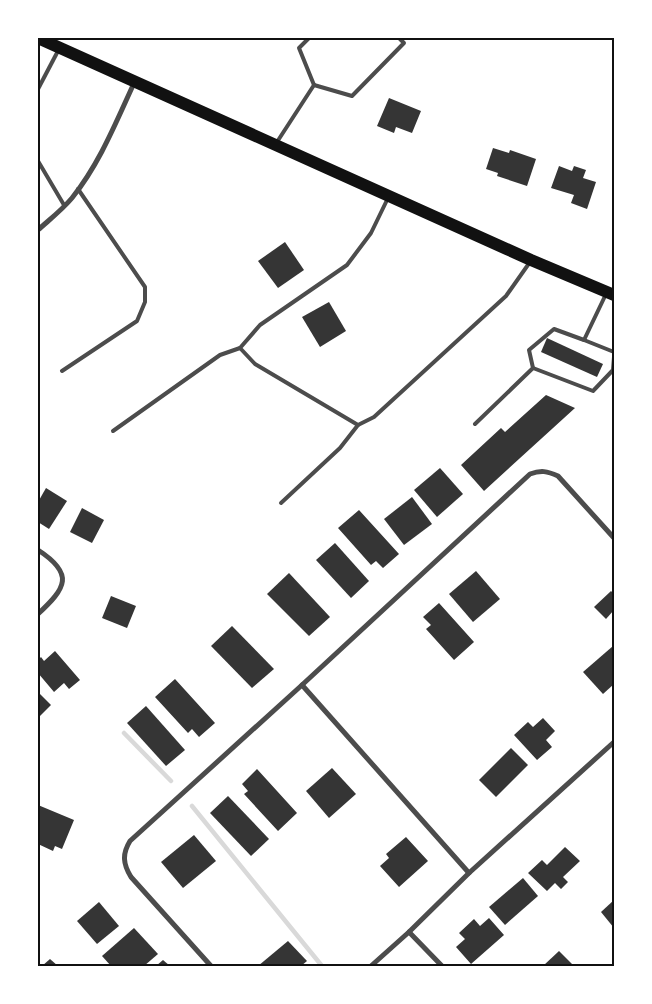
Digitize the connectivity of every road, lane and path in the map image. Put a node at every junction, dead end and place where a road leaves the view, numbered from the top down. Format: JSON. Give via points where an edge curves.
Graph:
{"nodes":[{"id":1,"x":38,"y":38,"type":"edge"},
{"id":2,"x":309,"y":38,"type":"edge"},
{"id":3,"x":399,"y":38,"type":"edge"},
{"id":4,"x":60,"y":47,"type":"junction"},
{"id":5,"x":135,"y":81,"type":"junction"},
{"id":6,"x":314,"y":85,"type":"junction"},
{"id":7,"x":38,"y":89,"type":"edge"},
{"id":8,"x":276,"y":144,"type":"junction"},
{"id":9,"x":38,"y":161,"type":"edge"},
{"id":10,"x":78,"y":189,"type":"junction"},
{"id":11,"x":389,"y":195,"type":"junction"},
{"id":12,"x":64,"y":206,"type":"junction"},
{"id":13,"x":38,"y":230,"type":"edge"},
{"id":14,"x":531,"y":260,"type":"junction"},
{"id":15,"x":610,"y":294,"type":"edge"},
{"id":16,"x":584,"y":340,"type":"junction"},
{"id":17,"x":240,"y":348,"type":"junction"},
{"id":18,"x":614,"y":352,"type":"edge"},
{"id":19,"x":614,"y":357,"type":"edge"},
{"id":20,"x":533,"y":368,"type":"junction"},
{"id":21,"x":62,"y":371,"type":"dead end"},
{"id":22,"x":474,"y":424,"type":"dead end"},
{"id":23,"x":358,"y":425,"type":"junction"},
{"id":24,"x":113,"y":431,"type":"dead end"},
{"id":25,"x":281,"y":503,"type":"dead end"},
{"id":26,"x":614,"y":538,"type":"edge"},
{"id":27,"x":38,"y":550,"type":"edge"},
{"id":28,"x":38,"y":614,"type":"edge"},
{"id":29,"x":302,"y":685,"type":"junction"},
{"id":30,"x":614,"y":742,"type":"edge"},
{"id":31,"x":469,"y":873,"type":"junction"},
{"id":32,"x":410,"y":932,"type":"junction"},
{"id":33,"x":211,"y":966,"type":"edge"},
{"id":34,"x":370,"y":966,"type":"edge"},
{"id":35,"x":442,"y":966,"type":"edge"}],
"edges":[{"from":1,"to":4,"type":"main road"},
{"from":2,"to":6,"type":"lane","via":[[299,48]]},
{"from":3,"to":6,"type":"lane","via":[[404,43],[352,96]]},
{"from":4,"to":5,"type":"main road"},
{"from":4,"to":7,"type":"lane"},
{"from":5,"to":8,"type":"main road"},
{"from":5,"to":10,"type":"street","via":[[109,138]]},
{"from":6,"to":8,"type":"lane"},
{"from":8,"to":11,"type":"main road"},
{"from":9,"to":12,"type":"lane"},
{"from":10,"to":12,"type":"street"},
{"from":10,"to":21,"type":"lane","via":[[145,287],[145,302],[137,321]]},
{"from":11,"to":14,"type":"main road"},
{"from":11,"to":17,"type":"lane","via":[[371,233],[347,265],[260,325]]},
{"from":12,"to":13,"type":"street"},
{"from":14,"to":15,"type":"main road"},
{"from":14,"to":23,"type":"lane","via":[[506,296],[374,417]]},
{"from":15,"to":16,"type":"lane"},
{"from":16,"to":18,"type":"lane"},
{"from":16,"to":20,"type":"lane","via":[[554,329],[529,350]]},
{"from":17,"to":23,"type":"lane","via":[[255,364]]},
{"from":17,"to":24,"type":"lane","via":[[220,355]]},
{"from":19,"to":20,"type":"lane","via":[[613,370],[593,390]]},
{"from":20,"to":22,"type":"lane"},
{"from":23,"to":25,"type":"lane","via":[[340,448]]},
{"from":26,"to":29,"type":"street","via":[[558,476],[548,471],[530,474]]},
{"from":27,"to":28,"type":"street","via":[[51,558],[63,578],[55,598]]},
{"from":29,"to":31,"type":"street"},
{"from":29,"to":33,"type":"street","via":[[130,841],[126,849],[124,859],[131,877]]},
{"from":30,"to":31,"type":"street"},
{"from":31,"to":32,"type":"street"},
{"from":32,"to":34,"type":"street"},
{"from":32,"to":35,"type":"street"}]}
